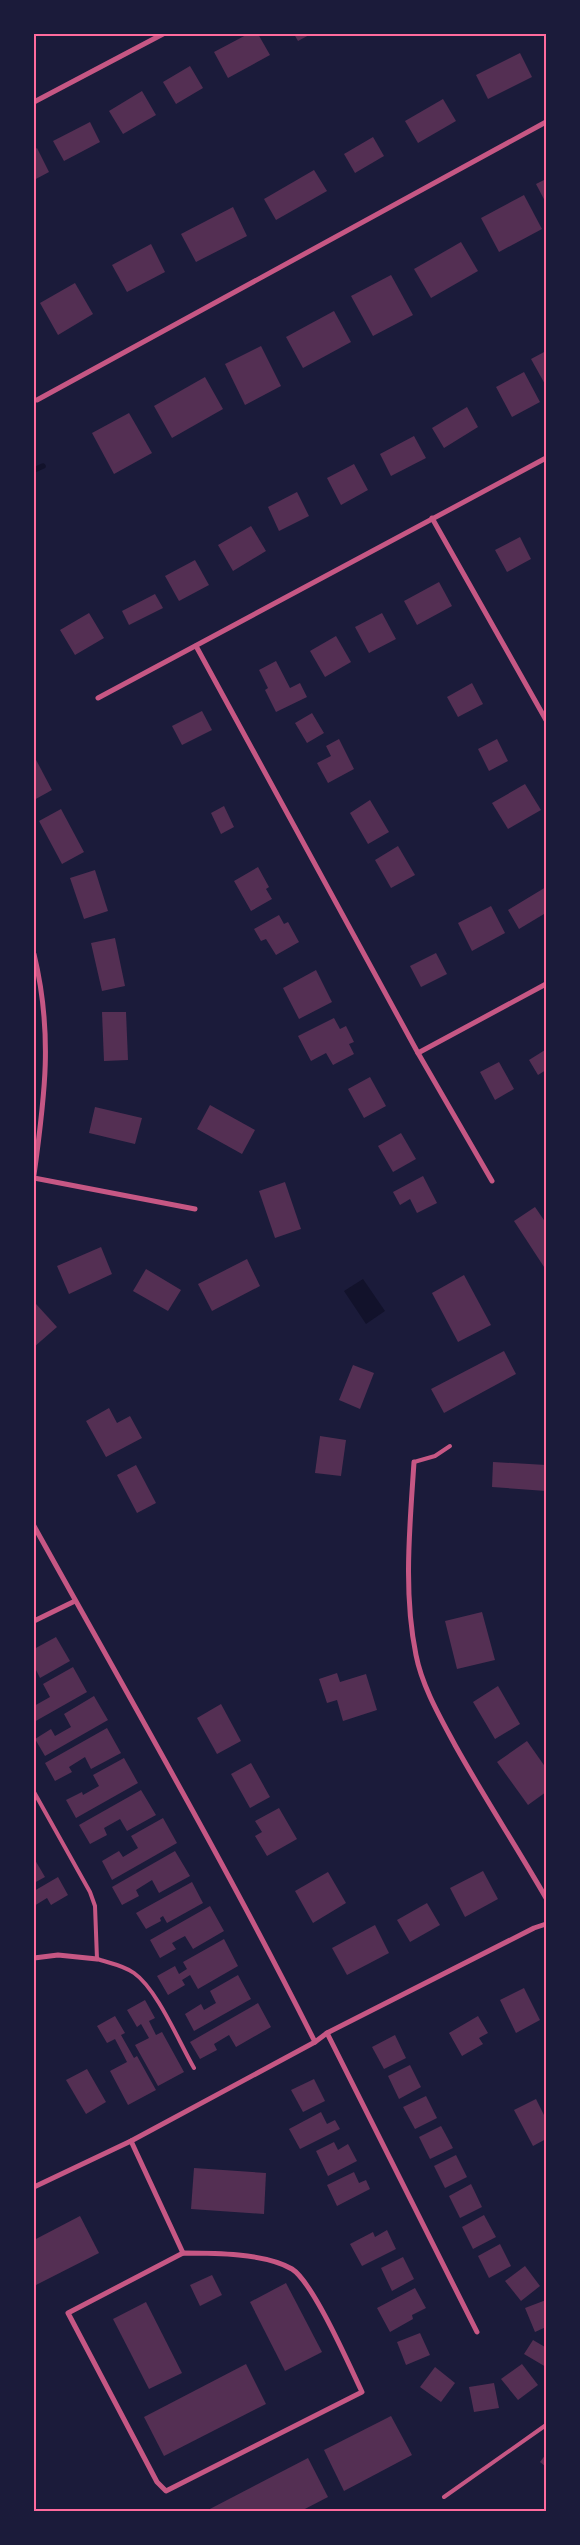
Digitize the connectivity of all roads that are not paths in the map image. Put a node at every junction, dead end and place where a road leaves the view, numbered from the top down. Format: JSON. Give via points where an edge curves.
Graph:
{"nodes":[{"id":1,"x":163,"y":34,"type":"edge"},
{"id":2,"x":34,"y":102,"type":"edge"},
{"id":3,"x":546,"y":122,"type":"edge"},
{"id":4,"x":37,"y":400,"type":"dead end"},
{"id":5,"x":546,"y":458,"type":"edge"},
{"id":6,"x":432,"y":518,"type":"junction"},
{"id":7,"x":196,"y":646,"type":"junction"},
{"id":8,"x":98,"y":698,"type":"dead end"},
{"id":9,"x":546,"y":720,"type":"edge"},
{"id":10,"x":34,"y":954,"type":"edge"},
{"id":11,"x":546,"y":984,"type":"edge"},
{"id":12,"x":418,"y":1054,"type":"junction"},
{"id":13,"x":34,"y":1175,"type":"edge"},
{"id":14,"x":34,"y":1178,"type":"edge"},
{"id":15,"x":492,"y":1181,"type":"dead end"},
{"id":16,"x":195,"y":1209,"type":"dead end"},
{"id":17,"x":450,"y":1446,"type":"dead end"},
{"id":18,"x":414,"y":1462,"type":"joint"},
{"id":19,"x":34,"y":1526,"type":"edge"},
{"id":20,"x":75,"y":1601,"type":"junction"},
{"id":21,"x":34,"y":1621,"type":"edge"},
{"id":22,"x":34,"y":1792,"type":"edge"},
{"id":23,"x":546,"y":1898,"type":"edge"},
{"id":24,"x":546,"y":1924,"type":"edge"},
{"id":25,"x":34,"y":1958,"type":"edge"},
{"id":26,"x":97,"y":1959,"type":"junction"},
{"id":27,"x":327,"y":2033,"type":"junction"},
{"id":28,"x":315,"y":2042,"type":"junction"},
{"id":29,"x":194,"y":2068,"type":"dead end"},
{"id":30,"x":131,"y":2141,"type":"junction"},
{"id":31,"x":34,"y":2187,"type":"edge"},
{"id":32,"x":183,"y":2254,"type":"junction"},
{"id":33,"x":477,"y":2332,"type":"dead end"},
{"id":34,"x":546,"y":2425,"type":"edge"},
{"id":35,"x":444,"y":2497,"type":"dead end"}],
"edges":[{"from":1,"to":2,"type":"street"},
{"from":3,"to":4,"type":"street"},
{"from":5,"to":6,"type":"street"},
{"from":6,"to":7,"type":"street"},
{"from":6,"to":9,"type":"street"},
{"from":7,"to":8,"type":"street"},
{"from":7,"to":12,"type":"street"},
{"from":10,"to":13,"type":"street","via":[[42,989],[46,1036],[45,1086]]},
{"from":11,"to":12,"type":"street"},
{"from":12,"to":15,"type":"street"},
{"from":14,"to":16,"type":"street"},
{"from":17,"to":18,"type":"lane","via":[[435,1456]]},
{"from":18,"to":23,"type":"street","via":[[409,1584],[410,1621],[416,1657],[442,1722]]},
{"from":19,"to":20,"type":"street"},
{"from":20,"to":21,"type":"street"},
{"from":20,"to":28,"type":"street","via":[[172,1773]]},
{"from":22,"to":26,"type":"lane","via":[[90,1892],[95,1906]]},
{"from":24,"to":27,"type":"street"},
{"from":25,"to":26,"type":"street","via":[[58,1955]]},
{"from":26,"to":29,"type":"lane","via":[[127,1968],[140,1977]]},
{"from":27,"to":28,"type":"street"},
{"from":27,"to":33,"type":"street"},
{"from":28,"to":30,"type":"street"},
{"from":30,"to":31,"type":"street"},
{"from":30,"to":32,"type":"street"},
{"from":32,"to":32,"type":"street","via":[[68,2313],[157,2482],[166,2491],[362,2392],[316,2300],[293,2270],[265,2260],[226,2254]]},
{"from":34,"to":35,"type":"lane"}]}
